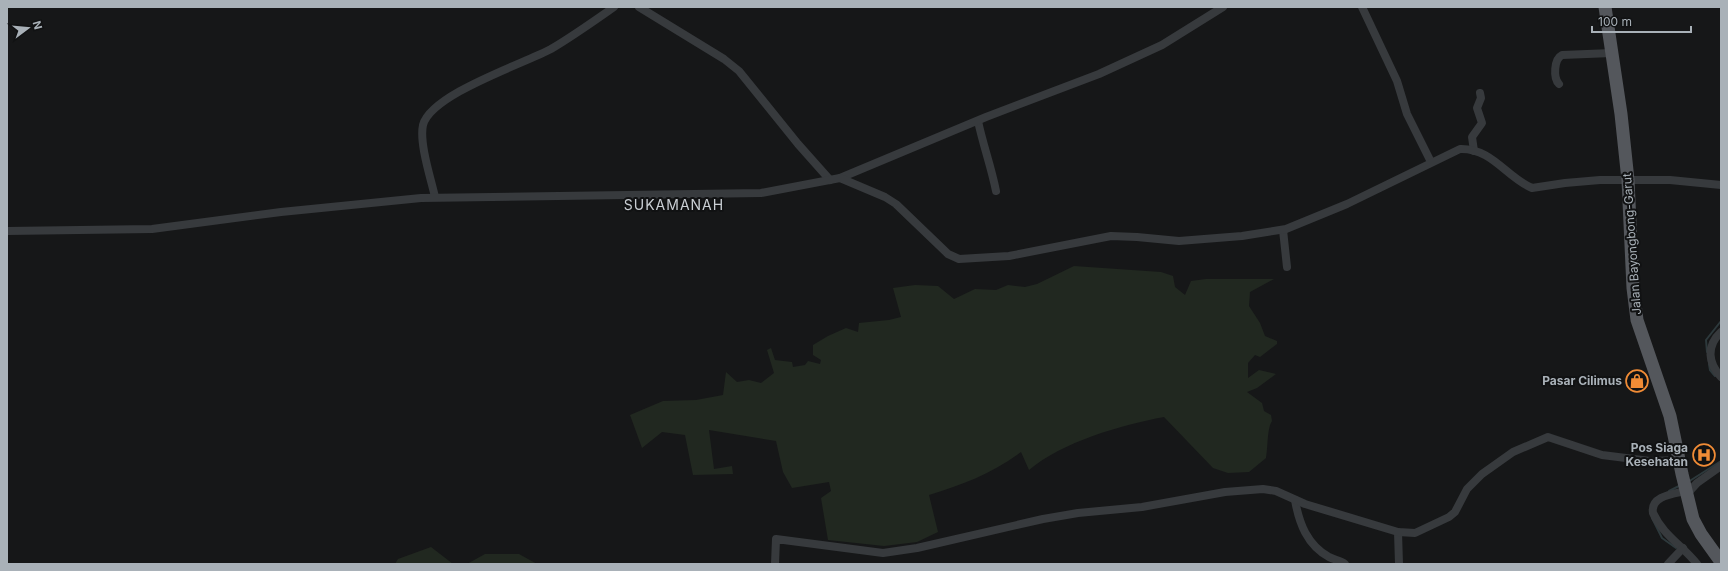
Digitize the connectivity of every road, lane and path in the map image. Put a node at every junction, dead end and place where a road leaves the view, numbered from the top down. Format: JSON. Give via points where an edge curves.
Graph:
{"nodes":[{"id":1,"x":614,"y":7,"type":"edge"},
{"id":2,"x":639,"y":7,"type":"edge"},
{"id":3,"x":1223,"y":7,"type":"edge"},
{"id":4,"x":1362,"y":7,"type":"edge"},
{"id":5,"x":1605,"y":7,"type":"edge"},
{"id":6,"x":1612,"y":54,"type":"junction"},
{"id":7,"x":1559,"y":84,"type":"dead end"},
{"id":8,"x":1480,"y":93,"type":"dead end"},
{"id":9,"x":978,"y":121,"type":"junction"},
{"id":10,"x":1474,"y":151,"type":"junction"},
{"id":11,"x":1431,"y":162,"type":"junction"},
{"id":12,"x":840,"y":178,"type":"junction"},
{"id":13,"x":830,"y":180,"type":"junction"},
{"id":14,"x":1628,"y":180,"type":"junction"},
{"id":15,"x":1721,"y":185,"type":"edge"},
{"id":16,"x":996,"y":190,"type":"dead end"},
{"id":17,"x":435,"y":197,"type":"junction"},
{"id":18,"x":1283,"y":230,"type":"junction"},
{"id":19,"x":7,"y":231,"type":"edge"},
{"id":20,"x":1287,"y":267,"type":"dead end"},
{"id":21,"x":1721,"y":332,"type":"edge"},
{"id":22,"x":1721,"y":377,"type":"edge"},
{"id":23,"x":1679,"y":460,"type":"junction"},
{"id":24,"x":1721,"y":466,"type":"edge"},
{"id":25,"x":1686,"y":492,"type":"junction"},
{"id":26,"x":1295,"y":500,"type":"junction"},
{"id":27,"x":1398,"y":532,"type":"junction"},
{"id":28,"x":1681,"y":551,"type":"junction"},
{"id":29,"x":1721,"y":562,"type":"edge"},
{"id":30,"x":776,"y":564,"type":"edge"},
{"id":31,"x":1345,"y":564,"type":"edge"},
{"id":32,"x":1399,"y":564,"type":"edge"},
{"id":33,"x":1668,"y":564,"type":"edge"},
{"id":34,"x":1696,"y":564,"type":"edge"}],
"edges":[{"from":1,"to":17,"type":"street","via":[[550,49],[459,91],[428,116],[423,131],[427,166]]},
{"from":2,"to":13,"type":"street","via":[[739,72]]},
{"from":3,"to":9,"type":"street","via":[[1162,45],[1099,74]]},
{"from":4,"to":11,"type":"street","via":[[1397,81],[1407,114]]},
{"from":5,"to":6,"type":"main road","name":"Jalan Bayongbong-Garut"},
{"from":6,"to":7,"type":"street","via":[[1562,55],[1557,61],[1556,79]]},
{"from":6,"to":14,"type":"main road","name":"Jalan Bayongbong-Garut"},
{"from":8,"to":10,"type":"street","via":[[1477,108],[1482,123],[1472,137]]},
{"from":9,"to":12,"type":"street"},
{"from":9,"to":16,"type":"street"},
{"from":10,"to":11,"type":"street","via":[[1460,149]]},
{"from":10,"to":14,"type":"street","via":[[1491,157],[1532,188],[1565,183]]},
{"from":11,"to":18,"type":"street","via":[[1347,204]]},
{"from":12,"to":13,"type":"street"},
{"from":12,"to":18,"type":"street","via":[[890,200],[948,254],[960,259],[1009,256],[1111,236],[1179,241]]},
{"from":13,"to":17,"type":"street","via":[[761,193]]},
{"from":14,"to":15,"type":"street","via":[[1670,180]]},
{"from":14,"to":23,"type":"main road","name":"Jalan Bayongbong-Garut","via":[[1637,320],[1670,416]]},
{"from":17,"to":19,"type":"street","via":[[281,212],[152,229]]},
{"from":18,"to":20,"type":"street"},
{"from":21,"to":22,"type":"street","via":[[1713,341],[1710,353],[1716,372]]},
{"from":23,"to":25,"type":"main road","name":"Jalan Bayongbong-Garut"},
{"from":23,"to":27,"type":"street","via":[[1650,461],[1602,455],[1548,437],[1513,452],[1482,474],[1467,489],[1455,512],[1449,517],[1422,532]]},
{"from":24,"to":25,"type":"street"},
{"from":25,"to":28,"type":"street","via":[[1660,498],[1652,509],[1665,533]]},
{"from":25,"to":29,"type":"main road","name":"Jalan Bayongbong-Garut","via":[[1697,528]]},
{"from":26,"to":27,"type":"street"},
{"from":26,"to":30,"type":"street","via":[[1276,491],[1263,489],[1224,492],[1142,507],[1043,519],[917,548],[883,553],[776,539]]},
{"from":26,"to":31,"type":"street","via":[[1297,515],[1308,538],[1317,549]]},
{"from":27,"to":32,"type":"street"},
{"from":28,"to":33,"type":"street"},
{"from":28,"to":34,"type":"street"}]}
